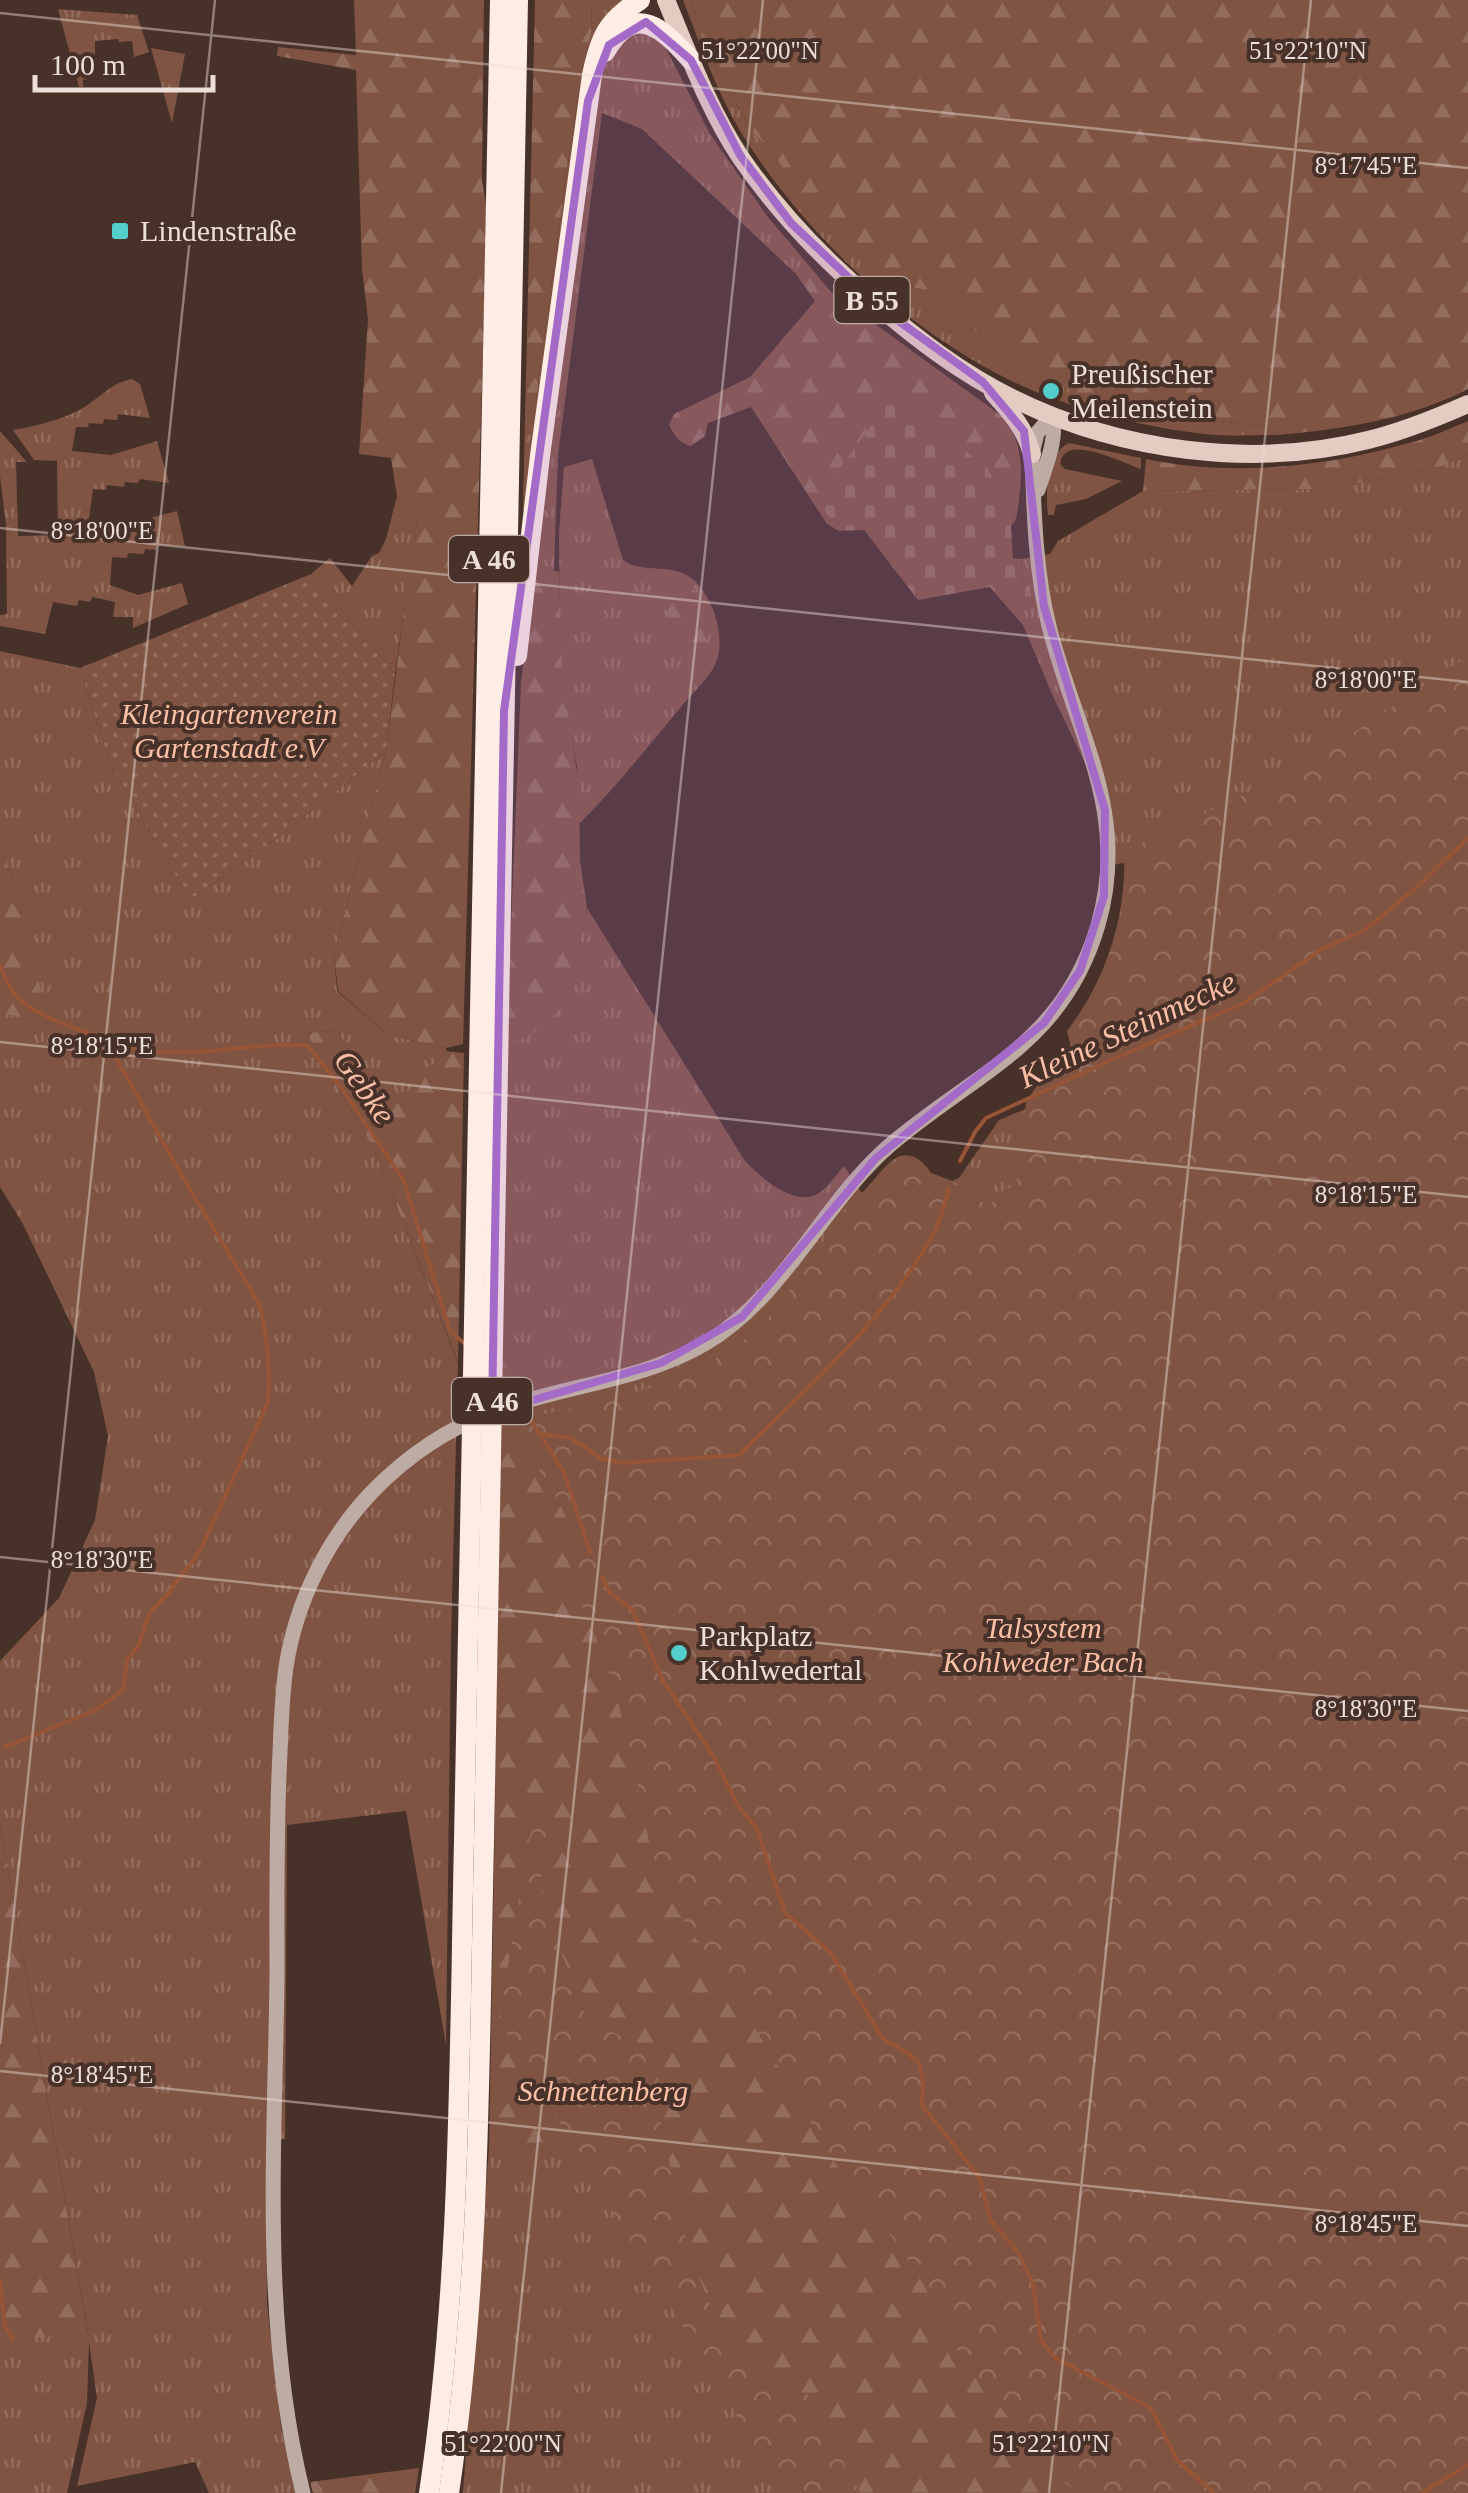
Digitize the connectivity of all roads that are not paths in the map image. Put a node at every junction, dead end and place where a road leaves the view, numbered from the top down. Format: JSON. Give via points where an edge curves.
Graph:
{"nodes":[{"id":1,"x":500,"y":0,"type":"edge"},
{"id":2,"x":518,"y":0,"type":"edge"},
{"id":3,"x":640,"y":0,"type":"edge"},
{"id":4,"x":666,"y":0,"type":"edge"},
{"id":5,"x":691,"y":60,"type":"junction"},
{"id":6,"x":588,"y":101,"type":"junction"},
{"id":7,"x":982,"y":382,"type":"junction"},
{"id":8,"x":1468,"y":404,"type":"edge"},
{"id":9,"x":1052,"y":416,"type":"junction"},
{"id":10,"x":1032,"y":454,"type":"junction"},
{"id":11,"x":1035,"y":499,"type":"junction"},
{"id":12,"x":504,"y":711,"type":"junction"},
{"id":13,"x":490,"y":959,"type":"junction"},
{"id":14,"x":474,"y":1842,"type":"junction"},
{"id":15,"x":303,"y":2493,"type":"edge"},
{"id":16,"x":429,"y":2493,"type":"edge"},
{"id":17,"x":449,"y":2493,"type":"edge"}],
"edges":[{"from":1,"to":13,"type":"highway","number":"A 46"},
{"from":2,"to":12,"type":"highway","number":"A 46"},
{"from":3,"to":6,"type":"highway","via":[[606,30]]},
{"from":4,"to":5,"type":"main road","number":"B 55"},
{"from":5,"to":6,"type":"highway","via":[[662,29],[635,24],[609,44]]},
{"from":5,"to":7,"type":"main road","number":"B 55","via":[[740,155],[791,223],[882,309]]},
{"from":6,"to":12,"type":"highway","via":[[516,672]]},
{"from":7,"to":9,"type":"main road","number":"B 55"},
{"from":7,"to":10,"type":"main road","number":"B 55","via":[[1018,421]]},
{"from":8,"to":9,"type":"main road","number":"B 55","via":[[1370,440],[1287,452],[1166,446]]},
{"from":9,"to":10,"type":"street","via":[[1037,433]]},
{"from":9,"to":11,"type":"street","via":[[1052,441]]},
{"from":10,"to":11,"type":"street"},
{"from":11,"to":15,"type":"street","via":[[1048,624],[1094,760],[1107,832],[1102,909],[1071,986],[1011,1056],[876,1158],[742,1318],[679,1357],[490,1412],[426,1446],[357,1509],[322,1560],[302,1606],[286,1666],[278,1784],[274,2277],[287,2421]]},
{"from":12,"to":13,"type":"highway","number":"A 46"},
{"from":13,"to":14,"type":"highway","number":"A 46","bridge":true},
{"from":14,"to":16,"type":"highway","number":"A 46","via":[[445,2362]]},
{"from":14,"to":17,"type":"highway","number":"A 46","via":[[476,2162]]}]}
